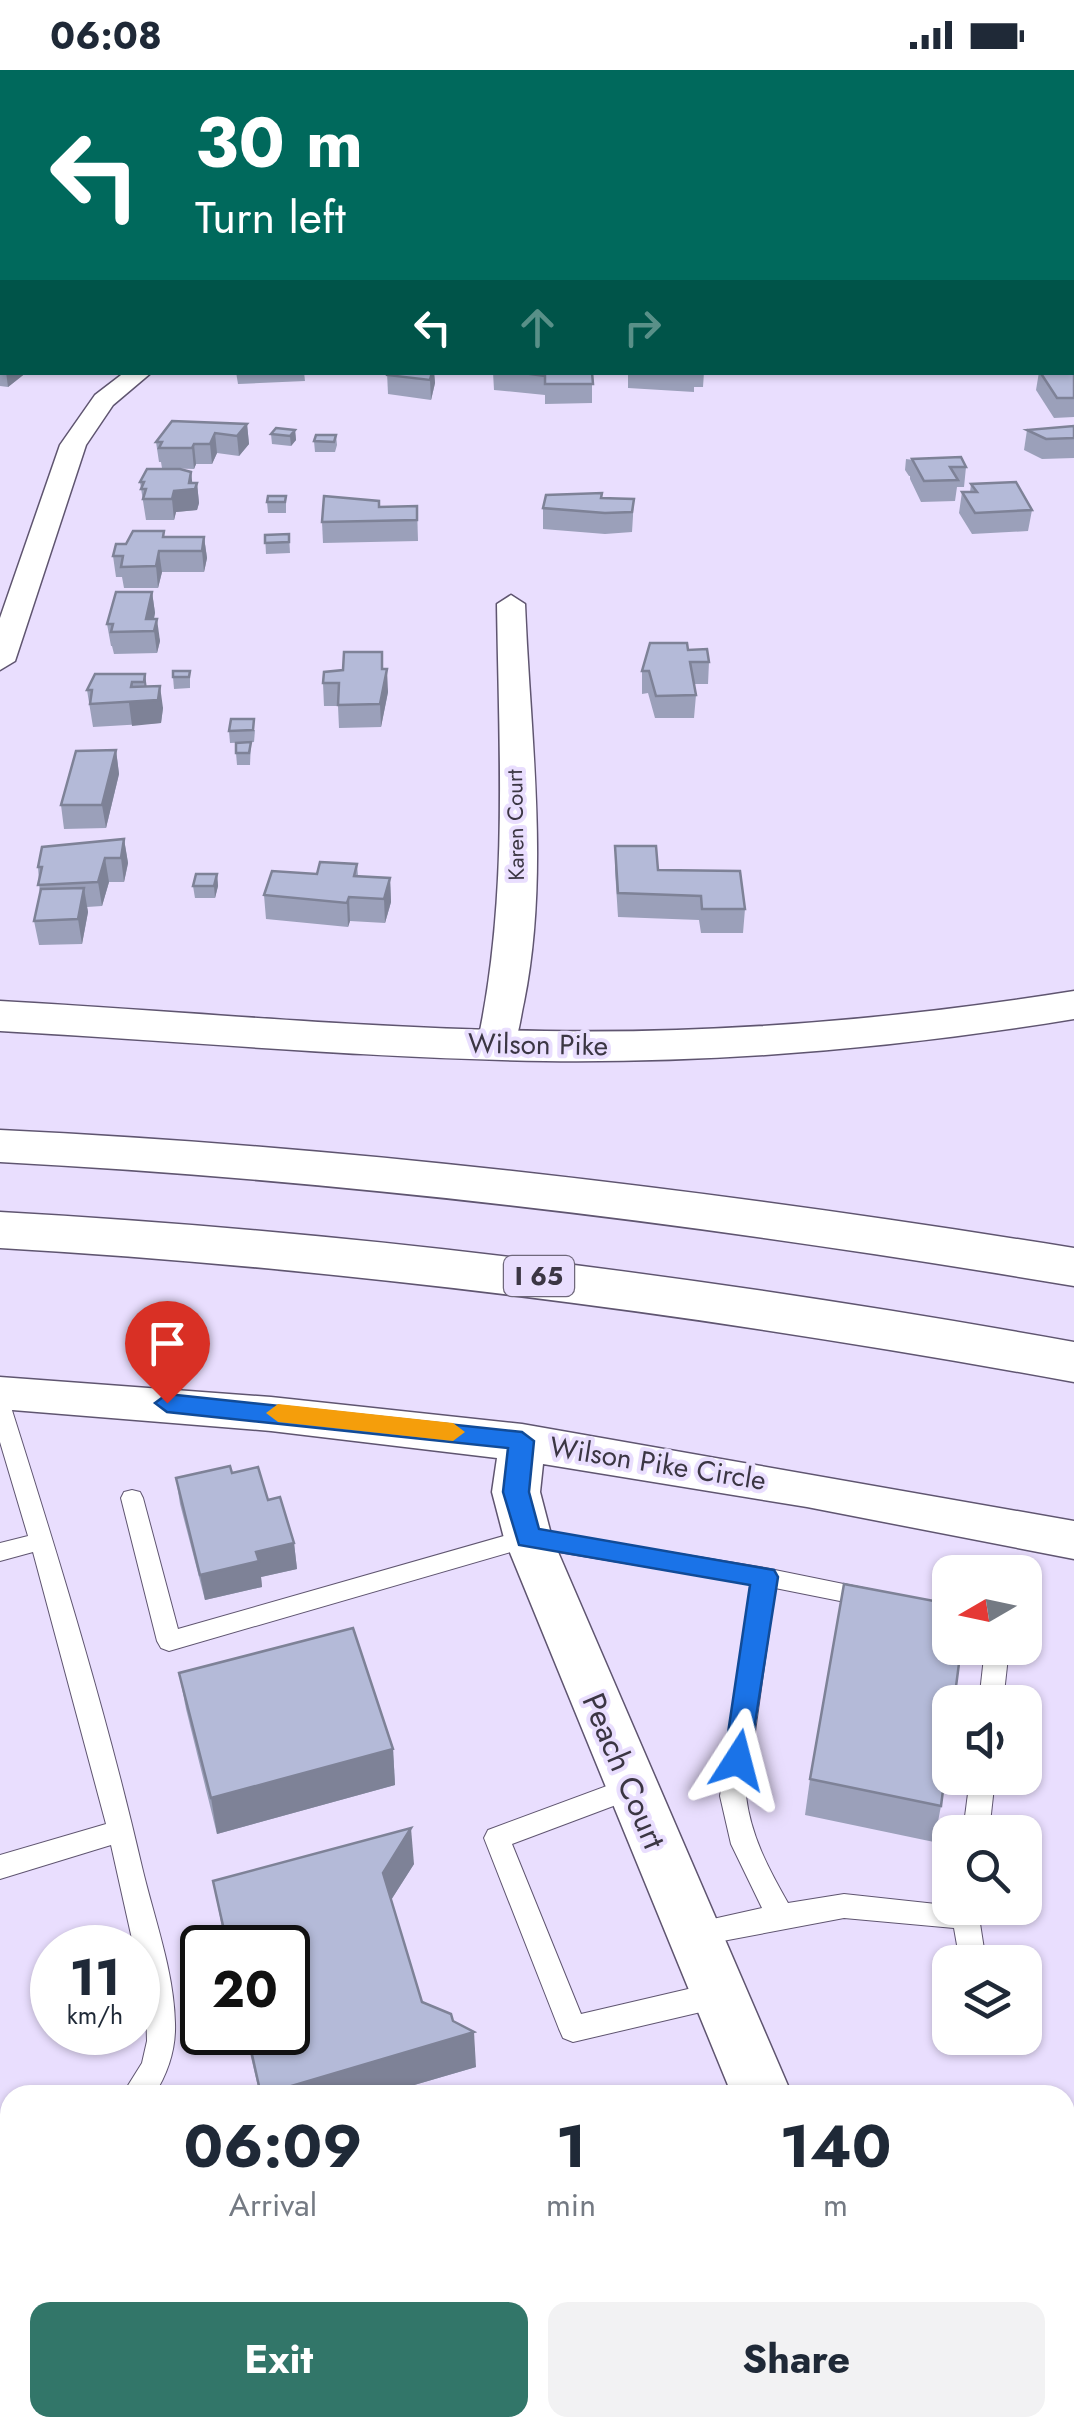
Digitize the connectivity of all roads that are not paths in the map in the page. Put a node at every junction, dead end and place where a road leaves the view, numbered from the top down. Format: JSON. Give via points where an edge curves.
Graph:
{"nodes":[{"id":1,"x":137,"y":375,"type":"edge"},
{"id":2,"x":510,"y":604,"type":"dead end"},
{"id":3,"x":0,"y":662,"type":"edge"},
{"id":4,"x":1074,"y":1006,"type":"edge"},
{"id":5,"x":0,"y":1016,"type":"edge"},
{"id":6,"x":496,"y":1044,"type":"junction"},
{"id":7,"x":0,"y":1146,"type":"edge"},
{"id":8,"x":0,"y":1230,"type":"edge"},
{"id":9,"x":1074,"y":1267,"type":"edge"},
{"id":10,"x":1074,"y":1362,"type":"edge"},
{"id":11,"x":0,"y":1393,"type":"edge"},
{"id":12,"x":0,"y":1408,"type":"edge"},
{"id":13,"x":522,"y":1441,"type":"junction"},
{"id":14,"x":132,"y":1498,"type":"dead end"},
{"id":15,"x":528,"y":1538,"type":"junction"},
{"id":16,"x":1074,"y":1540,"type":"edge"},
{"id":17,"x":42,"y":1542,"type":"junction"},
{"id":18,"x":0,"y":1552,"type":"edge"},
{"id":19,"x":765,"y":1577,"type":"junction"},
{"id":20,"x":894,"y":1602,"type":"edge"},
{"id":21,"x":631,"y":1788,"type":"junction"},
{"id":22,"x":121,"y":1831,"type":"junction"},
{"id":23,"x":0,"y":1867,"type":"edge"},
{"id":24,"x":932,"y":1910,"type":"edge"},
{"id":25,"x":780,"y":1916,"type":"junction"},
{"id":26,"x":694,"y":1934,"type":"junction"},
{"id":27,"x":720,"y":1995,"type":"junction"},
{"id":28,"x":143,"y":2085,"type":"edge"},
{"id":29,"x":758,"y":2085,"type":"edge"}],
"edges":[{"from":1,"to":3,"type":"street","via":[[104,400],[74,445]]},
{"from":2,"to":6,"type":"street","name":"Karen Court","via":[[516,924]]},
{"from":4,"to":6,"type":"main road","name":"Wilson Pike","via":[[814,1038]]},
{"from":5,"to":6,"type":"main road","name":"Wilson Pike"},
{"from":7,"to":9,"type":"main road","via":[[479,1181]]},
{"from":8,"to":10,"type":"main road","number":"I 65","via":[[284,1250],[578,1281]]},
{"from":11,"to":13,"type":"street","name":"Wilson Pike Circle","via":[[346,1419]]},
{"from":12,"to":17,"type":"lane"},
{"from":13,"to":15,"type":"street","name":"Peach Court","via":[[516,1492]]},
{"from":13,"to":16,"type":"street","name":"Wilson Pike Circle"},
{"from":14,"to":15,"type":"lane","via":[[169,1641]]},
{"from":15,"to":19,"type":"lane"},
{"from":15,"to":21,"type":"street","name":"Peach Court"},
{"from":17,"to":18,"type":"lane"},
{"from":17,"to":22,"type":"lane"},
{"from":19,"to":20,"type":"lane"},
{"from":19,"to":25,"type":"lane","via":[[734,1823]]},
{"from":21,"to":26,"type":"street","name":"Peach Court"},
{"from":21,"to":27,"type":"lane","via":[[497,1838],[573,2029]]},
{"from":22,"to":23,"type":"lane"},
{"from":22,"to":28,"type":"lane","via":[[161,2022],[155,2066]]},
{"from":24,"to":25,"type":"lane","via":[[844,1906]]},
{"from":25,"to":26,"type":"lane"},
{"from":26,"to":27,"type":"street","name":"Peach Court"},
{"from":27,"to":29,"type":"street","name":"Peach Court"}]}
